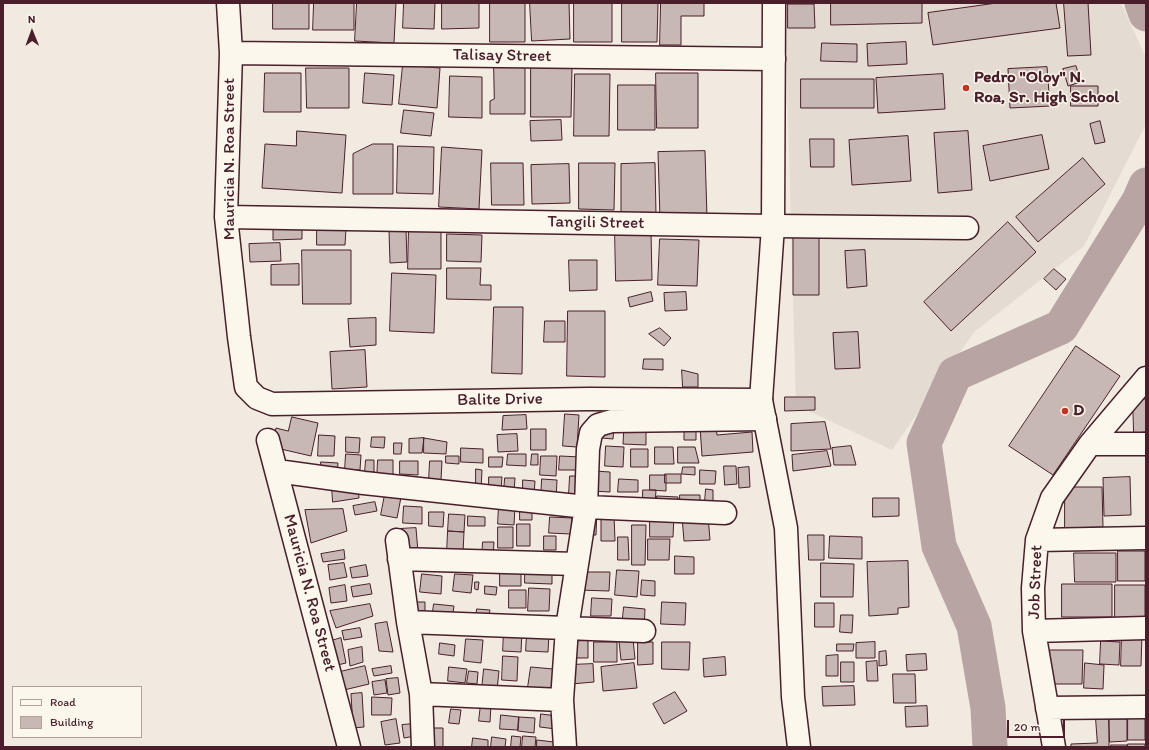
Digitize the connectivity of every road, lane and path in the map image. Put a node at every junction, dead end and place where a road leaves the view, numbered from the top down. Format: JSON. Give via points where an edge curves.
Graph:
{"nodes":[{"id":1,"x":228,"y":3,"type":"edge"},
{"id":2,"x":774,"y":3,"type":"edge"},
{"id":3,"x":231,"y":53,"type":"junction"},
{"id":4,"x":774,"y":59,"type":"junction"},
{"id":5,"x":226,"y":216,"type":"junction"},
{"id":6,"x":773,"y":226,"type":"junction"},
{"id":7,"x":967,"y":228,"type":"dead end"},
{"id":8,"x":1146,"y":378,"type":"edge"},
{"id":9,"x":246,"y":387,"type":"joint"},
{"id":10,"x":763,"y":410,"type":"junction"},
{"id":11,"x":268,"y":440,"type":"dead end"},
{"id":12,"x":1090,"y":444,"type":"junction"},
{"id":13,"x":1146,"y":444,"type":"edge"},
{"id":14,"x":277,"y":471,"type":"junction"},
{"id":15,"x":586,"y":507,"type":"junction"},
{"id":16,"x":725,"y":513,"type":"dead end"},
{"id":17,"x":1146,"y":538,"type":"edge"},
{"id":18,"x":1037,"y":540,"type":"junction"},
{"id":19,"x":576,"y":564,"type":"junction"},
{"id":20,"x":408,"y":622,"type":"junction"},
{"id":21,"x":567,"y":628,"type":"junction"},
{"id":22,"x":1146,"y":628,"type":"edge"},
{"id":23,"x":644,"y":631,"type":"dead end"},
{"id":24,"x":1034,"y":631,"type":"junction"},
{"id":25,"x":421,"y":694,"type":"junction"},
{"id":26,"x":562,"y":700,"type":"junction"},
{"id":27,"x":1146,"y":707,"type":"edge"},
{"id":28,"x":1047,"y":708,"type":"junction"},
{"id":29,"x":354,"y":747,"type":"edge"},
{"id":30,"x":423,"y":747,"type":"edge"},
{"id":31,"x":565,"y":747,"type":"edge"},
{"id":32,"x":800,"y":747,"type":"edge"},
{"id":33,"x":1054,"y":747,"type":"edge"}],
"edges":[{"from":1,"to":3,"type":"street","name":"Mauricia N. Roa Street"},
{"from":2,"to":4,"type":"street"},
{"from":3,"to":4,"type":"street","name":"Talisay Street"},
{"from":3,"to":5,"type":"street","name":"Mauricia N. Roa Street"},
{"from":4,"to":6,"type":"street"},
{"from":5,"to":6,"type":"street","name":"Tangili Street"},
{"from":5,"to":9,"type":"street","name":"Mauricia N. Roa Street","via":[[238,337]]},
{"from":6,"to":7,"type":"street","name":"Tangili Street"},
{"from":6,"to":10,"type":"street"},
{"from":8,"to":12,"type":"street","name":"Job Street"},
{"from":9,"to":10,"type":"street","name":"Balite Drive","via":[[257,398],[272,404],[589,399]]},
{"from":10,"to":15,"type":"street","via":[[612,421],[598,425],[591,433],[588,449]]},
{"from":10,"to":32,"type":"street","via":[[786,528],[793,697]]},
{"from":11,"to":14,"type":"street","name":"Mauricia N. Roa Street"},
{"from":12,"to":13,"type":"street"},
{"from":12,"to":18,"type":"street","name":"Job Street","via":[[1052,498]]},
{"from":14,"to":15,"type":"street"},
{"from":14,"to":29,"type":"street","name":"Mauricia N. Roa Street"},
{"from":15,"to":16,"type":"street"},
{"from":15,"to":19,"type":"street"},
{"from":17,"to":18,"type":"street"},
{"from":18,"to":24,"type":"street","name":"Job Street","via":[[1033,588]]},
{"from":19,"to":20,"type":"street","via":[[398,549]]},
{"from":19,"to":21,"type":"street"},
{"from":20,"to":21,"type":"street"},
{"from":20,"to":25,"type":"street"},
{"from":21,"to":23,"type":"street"},
{"from":21,"to":26,"type":"street"},
{"from":22,"to":24,"type":"street"},
{"from":24,"to":28,"type":"street","name":"Job Street"},
{"from":25,"to":26,"type":"street"},
{"from":25,"to":30,"type":"street"},
{"from":26,"to":31,"type":"street"},
{"from":27,"to":28,"type":"street"},
{"from":28,"to":33,"type":"street","name":"Job Street"}]}
